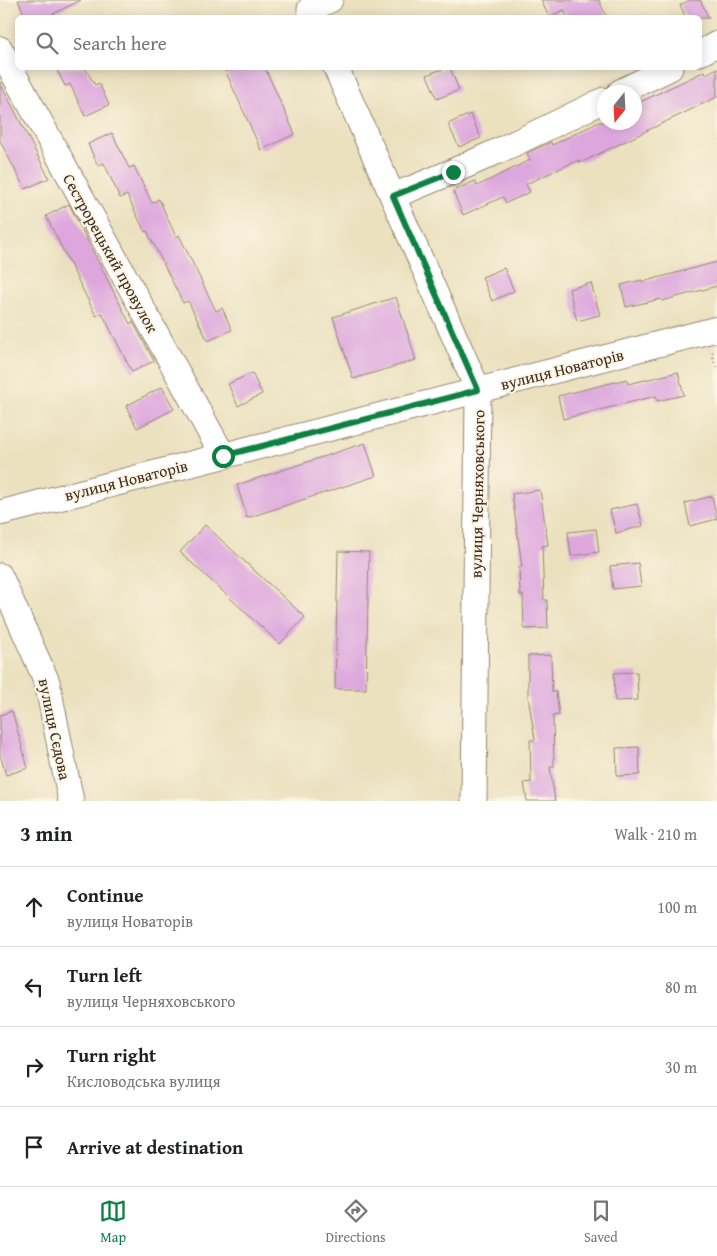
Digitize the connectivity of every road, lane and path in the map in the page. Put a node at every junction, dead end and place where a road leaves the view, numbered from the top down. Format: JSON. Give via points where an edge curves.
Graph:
{"nodes":[{"id":1,"x":717,"y":44,"type":"edge"},
{"id":2,"x":0,"y":50,"type":"edge"},
{"id":3,"x":702,"y":52,"type":"edge"},
{"id":4,"x":337,"y":70,"type":"edge"},
{"id":5,"x":666,"y":70,"type":"edge"},
{"id":6,"x":635,"y":85,"type":"edge"},
{"id":7,"x":597,"y":104,"type":"edge"},
{"id":8,"x":393,"y":196,"type":"junction"},
{"id":9,"x":717,"y":330,"type":"edge"},
{"id":10,"x":478,"y":390,"type":"junction"},
{"id":11,"x":223,"y":456,"type":"junction"},
{"id":12,"x":0,"y":513,"type":"edge"},
{"id":13,"x":0,"y":576,"type":"edge"},
{"id":14,"x":71,"y":801,"type":"edge"},
{"id":15,"x":474,"y":801,"type":"edge"}],
"edges":[{"from":1,"to":3,"type":"street"},
{"from":2,"to":11,"type":"street","name":"Сестрорецький провулок"},
{"from":4,"to":8,"type":"street","name":"вулиця Черняховського"},
{"from":5,"to":6,"type":"street"},
{"from":7,"to":8,"type":"street","via":[[462,168]]},
{"from":8,"to":10,"type":"street","name":"вулиця Черняховського"},
{"from":9,"to":10,"type":"street","name":"вулиця Новаторів"},
{"from":10,"to":11,"type":"street","name":"вулиця Новаторів"},
{"from":10,"to":15,"type":"street","name":"вулиця Черняховського"},
{"from":11,"to":12,"type":"street","name":"вулиця Новаторів"},
{"from":13,"to":14,"type":"street","name":"вулиця Сєдова","via":[[47,682]]}]}
